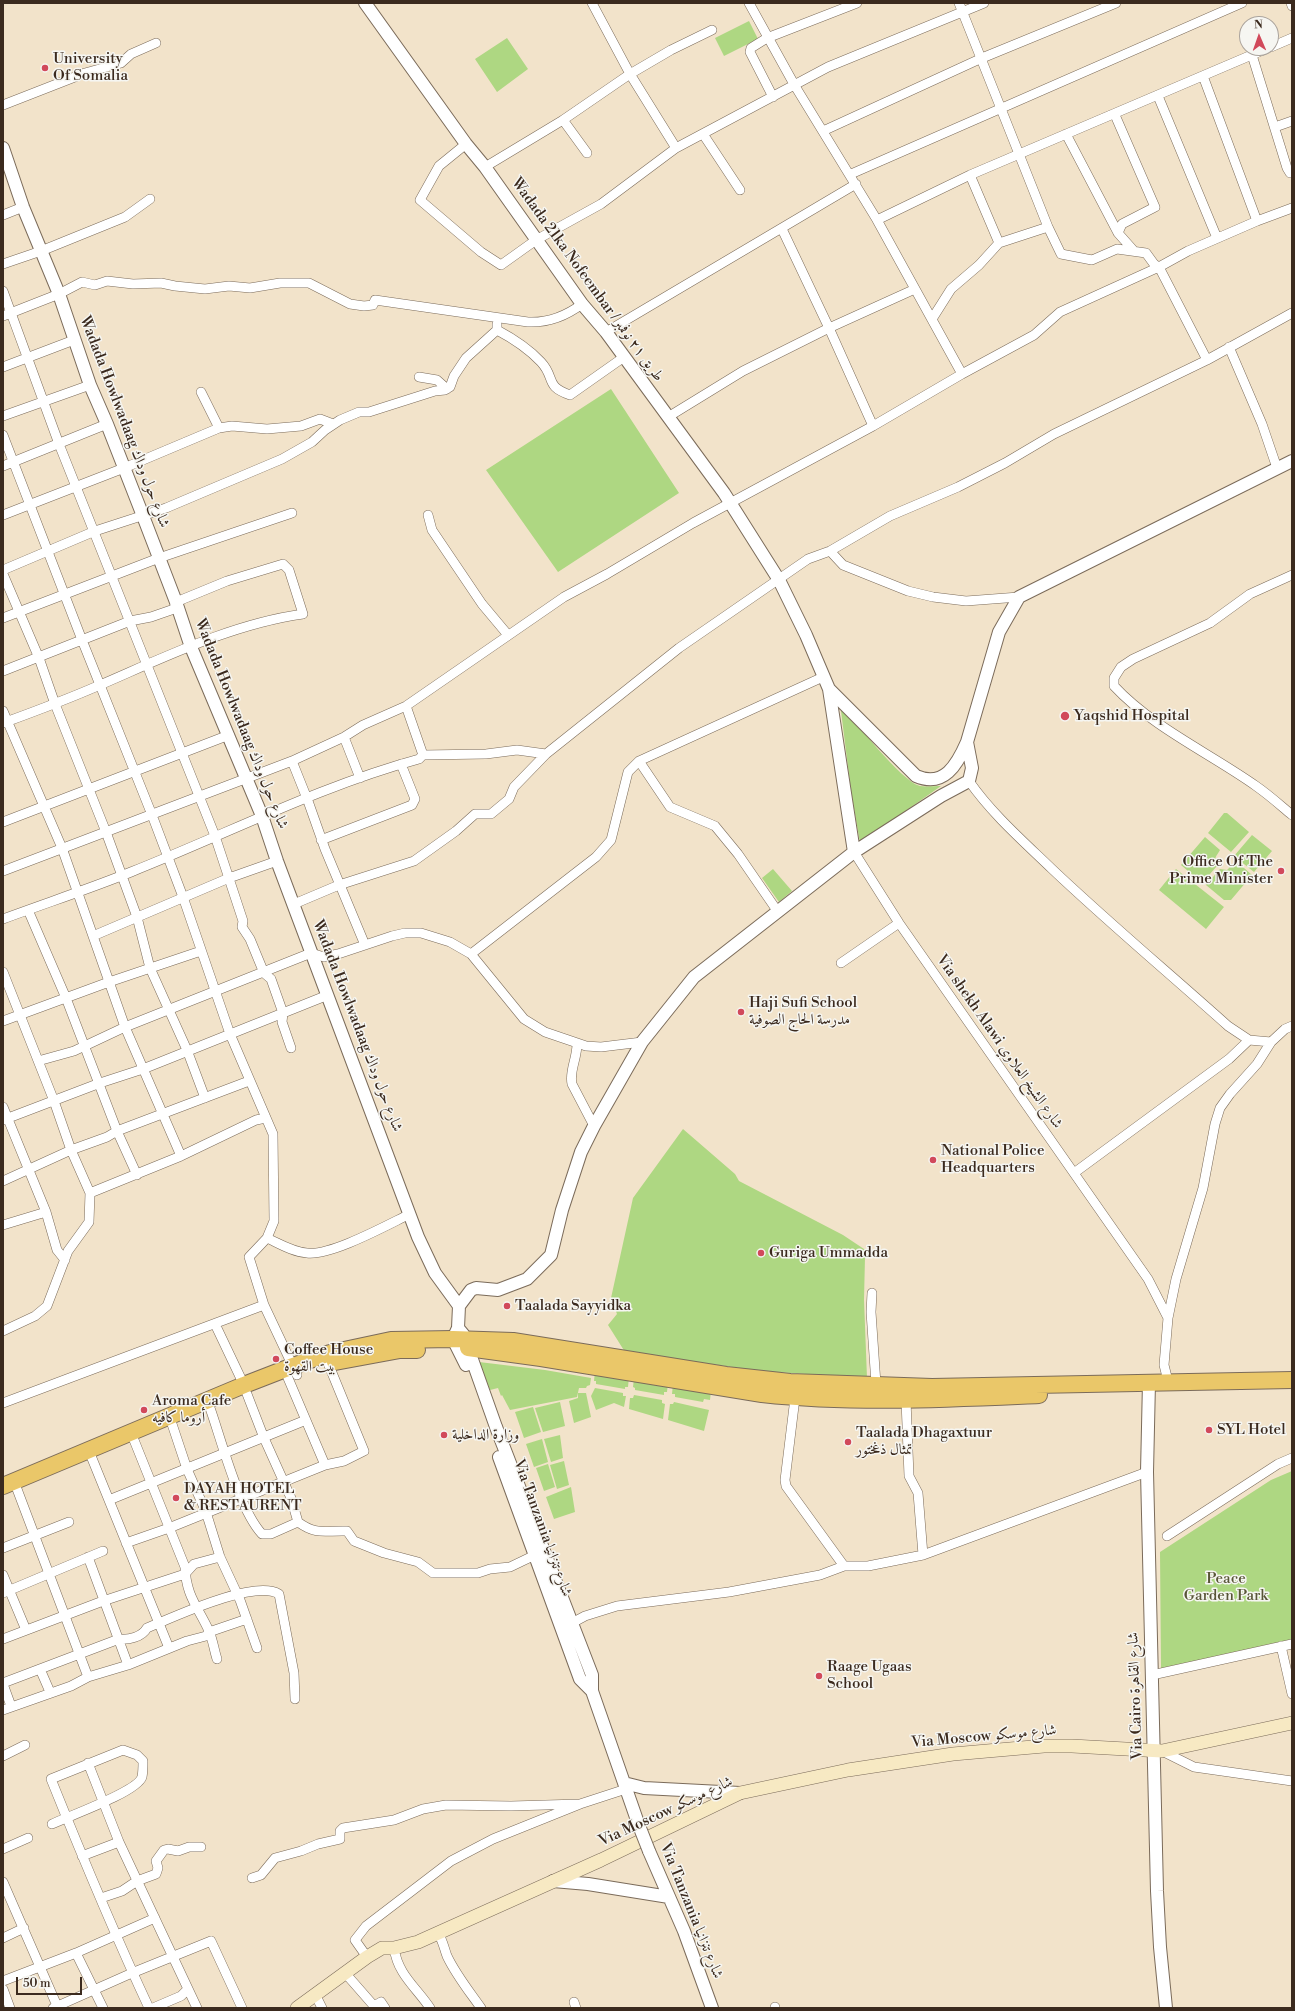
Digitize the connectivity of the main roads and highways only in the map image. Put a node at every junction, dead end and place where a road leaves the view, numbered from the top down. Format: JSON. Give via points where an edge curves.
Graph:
{"nodes":[{"id":1,"x":460,"y":1340,"type":"junction"},
{"id":2,"x":600,"y":1362,"type":"junction"},
{"id":3,"x":293,"y":1373,"type":"junction"},
{"id":4,"x":1288,"y":1385,"type":"edge"},
{"id":5,"x":1158,"y":1386,"type":"junction"},
{"id":6,"x":245,"y":1390,"type":"junction"},
{"id":7,"x":848,"y":1392,"type":"junction"},
{"id":8,"x":91,"y":1454,"type":"junction"},
{"id":9,"x":8,"y":1490,"type":"edge"},
{"id":10,"x":1292,"y":1723,"type":"edge"},
{"id":11,"x":297,"y":2008,"type":"edge"}],
"edges":[{"from":1,"to":2,"type":"highway"},
{"from":1,"to":3,"type":"highway","via":[[328,1363]]},
{"from":1,"to":3,"type":"highway","via":[[391,1340],[337,1351]]},
{"from":2,"to":7,"type":"highway","via":[[790,1382]]},
{"from":2,"to":7,"type":"highway","via":[[762,1394],[795,1398]]},
{"from":3,"to":6,"type":"highway"},
{"from":4,"to":5,"type":"highway"},
{"from":5,"to":7,"type":"highway","via":[[906,1400]]},
{"from":5,"to":7,"type":"highway","via":[[932,1387],[876,1384]]},
{"from":6,"to":8,"type":"highway"},
{"from":6,"to":8,"type":"highway","via":[[210,1408],[134,1440]]},
{"from":8,"to":9,"type":"highway"},
{"from":10,"to":11,"type":"main road","name":"Via Moscow شارع موسكو","via":[[1158,1750],[1108,1746],[1044,1746],[953,1754],[848,1770],[740,1793],[601,1860],[418,1942],[382,1948],[367,1956]]}]}
